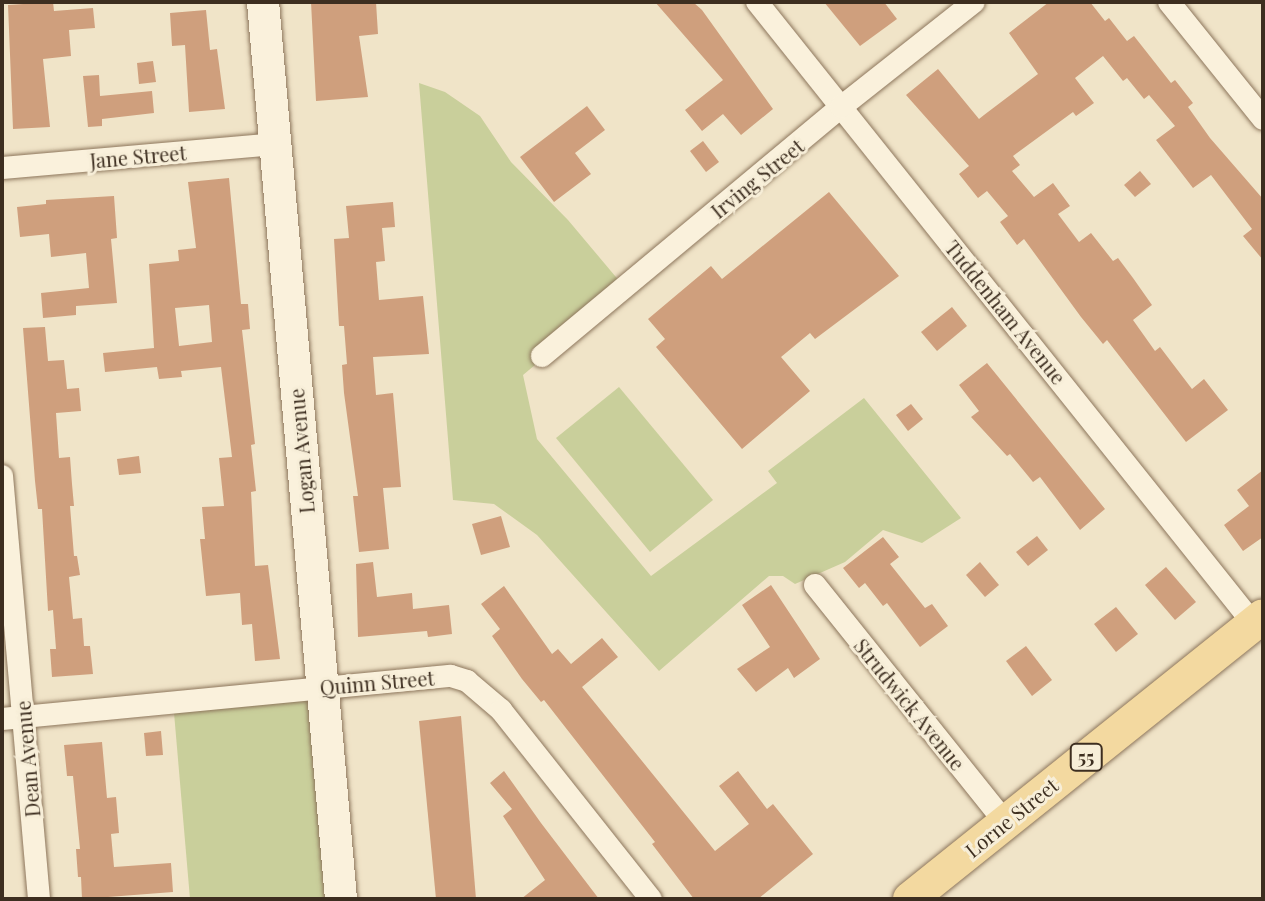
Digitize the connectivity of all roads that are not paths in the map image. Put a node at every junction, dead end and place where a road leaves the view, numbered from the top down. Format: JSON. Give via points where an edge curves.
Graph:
{"nodes":[{"id":1,"x":263,"y":2,"type":"edge"},
{"id":2,"x":757,"y":2,"type":"edge"},
{"id":3,"x":974,"y":2,"type":"edge"},
{"id":4,"x":1169,"y":2,"type":"edge"},
{"id":5,"x":841,"y":107,"type":"junction"},
{"id":6,"x":1263,"y":119,"type":"edge"},
{"id":7,"x":275,"y":144,"type":"junction"},
{"id":8,"x":2,"y":168,"type":"edge"},
{"id":9,"x":542,"y":356,"type":"dead end"},
{"id":10,"x":2,"y":476,"type":"edge"},
{"id":11,"x":815,"y":585,"type":"dead end"},
{"id":12,"x":1258,"y":620,"type":"edge"},
{"id":13,"x":321,"y":687,"type":"junction"},
{"id":14,"x":13,"y":718,"type":"edge"},
{"id":15,"x":1005,"y":822,"type":"junction"},
{"id":16,"x":39,"y":899,"type":"edge"},
{"id":17,"x":341,"y":899,"type":"edge"},
{"id":18,"x":651,"y":899,"type":"edge"},
{"id":19,"x":910,"y":899,"type":"edge"}],
"edges":[{"from":1,"to":7,"type":"street","name":"Logan Avenue"},
{"from":2,"to":5,"type":"street","name":"Tuddenham Avenue"},
{"from":3,"to":5,"type":"street","name":"Irving Street"},
{"from":4,"to":6,"type":"street"},
{"from":5,"to":9,"type":"street","name":"Irving Street"},
{"from":5,"to":12,"type":"street","name":"Tuddenham Avenue"},
{"from":7,"to":8,"type":"street","name":"Jane Street"},
{"from":7,"to":13,"type":"street","name":"Logan Avenue"},
{"from":10,"to":14,"type":"street","name":"Dean Avenue"},
{"from":11,"to":15,"type":"street","name":"Strudwick Avenue"},
{"from":12,"to":15,"type":"main road","name":"Lorne Street","number":"55"},
{"from":13,"to":14,"type":"street","name":"Quinn Street"},
{"from":13,"to":17,"type":"street","name":"Logan Avenue"},
{"from":13,"to":18,"type":"street","name":"Quinn Street","via":[[451,676],[467,681],[501,710]]},
{"from":14,"to":16,"type":"street","name":"Dean Avenue"},
{"from":15,"to":19,"type":"main road","name":"Lorne Street","number":"55"}]}
